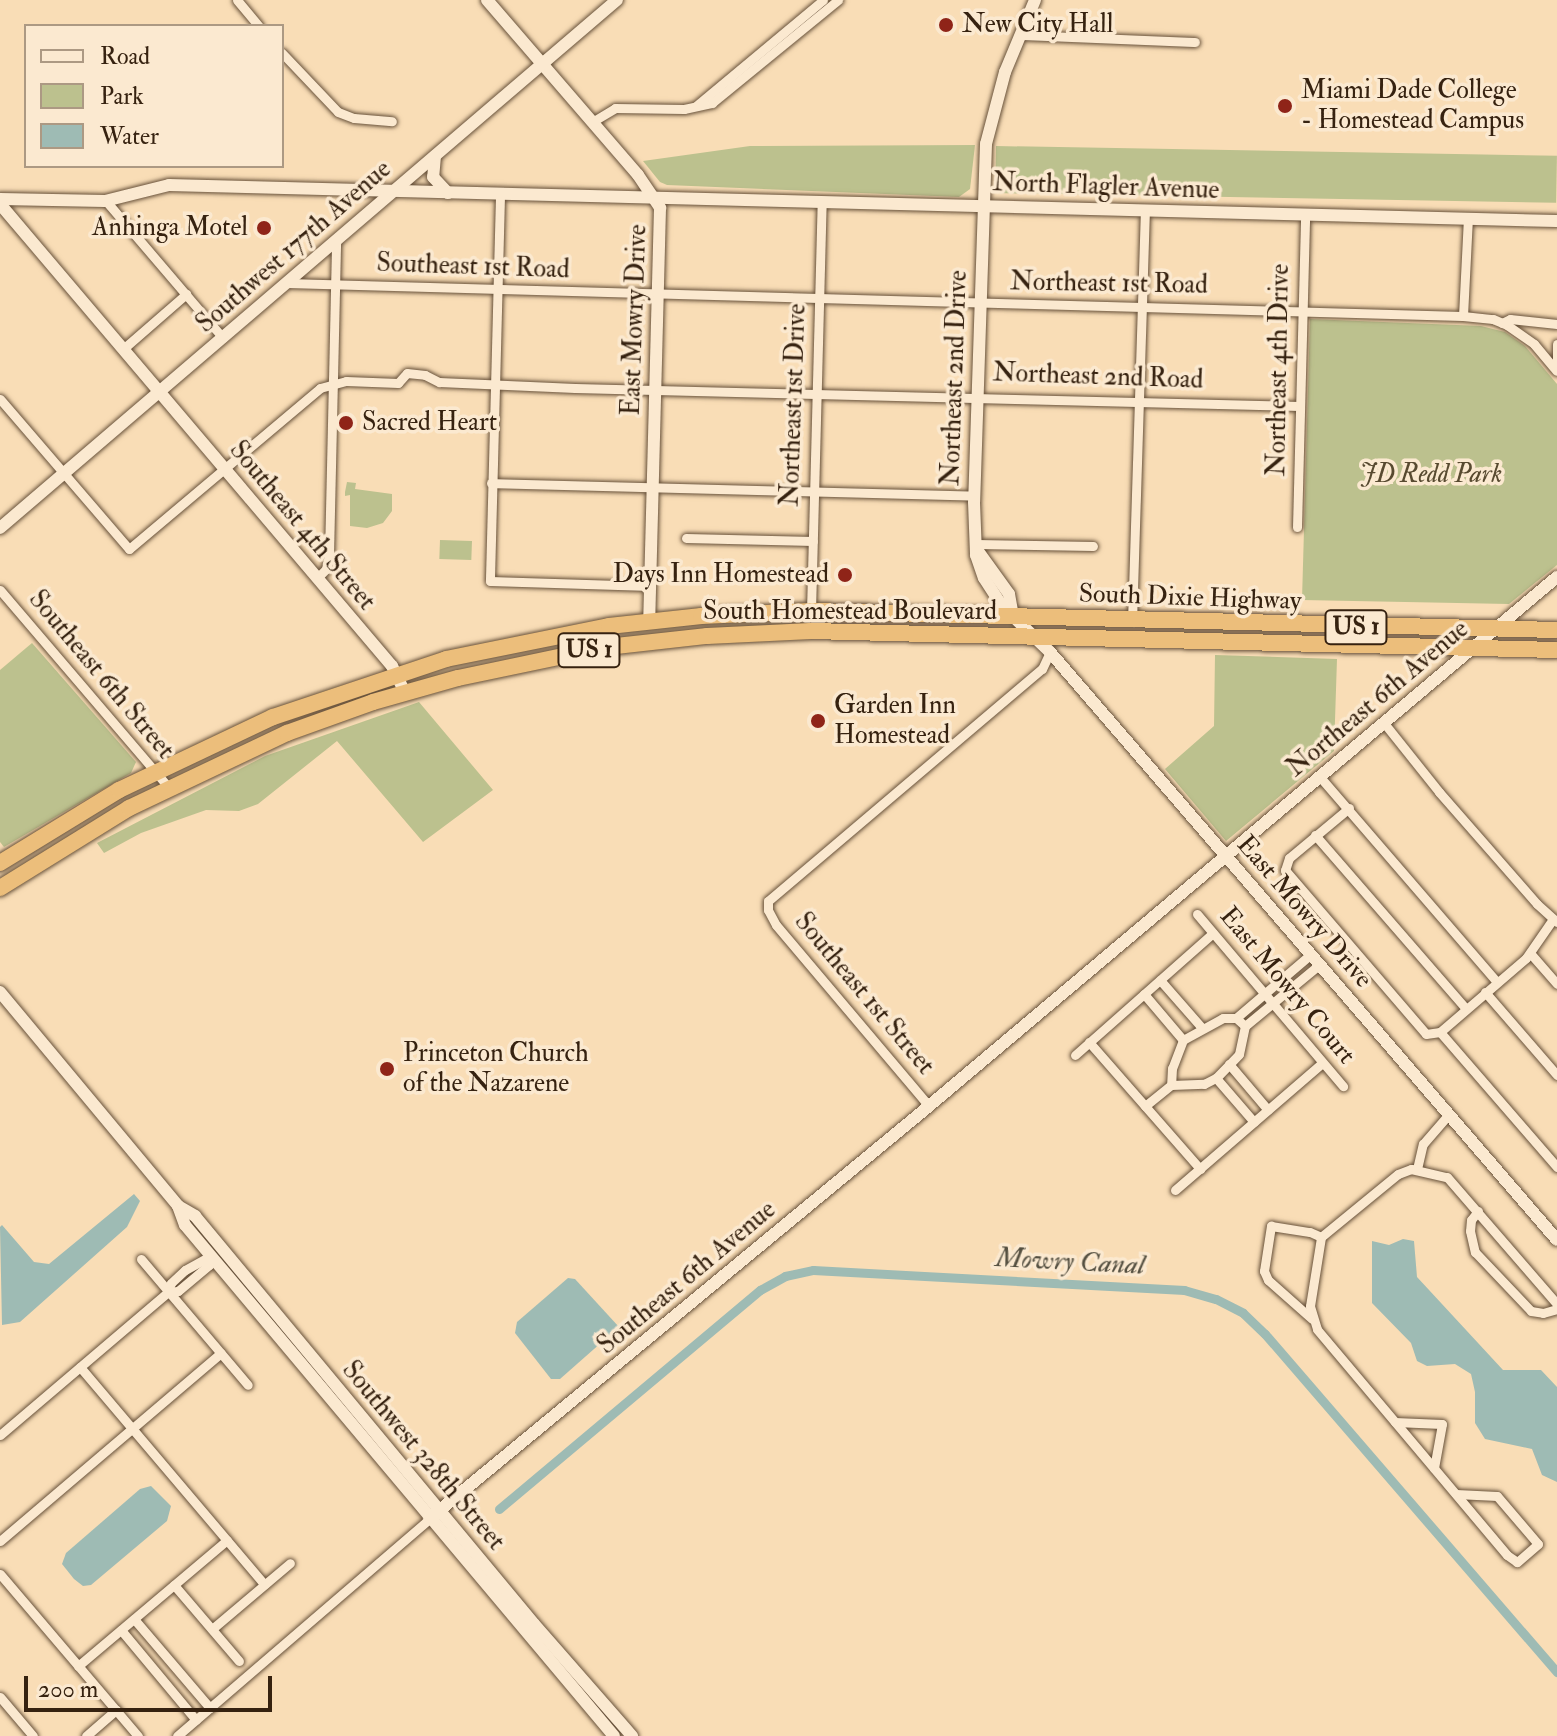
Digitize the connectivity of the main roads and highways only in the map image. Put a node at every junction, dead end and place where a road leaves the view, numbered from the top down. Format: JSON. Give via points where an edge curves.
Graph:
{"nodes":[{"id":1,"x":754,"y":613,"type":"junction"},
{"id":2,"x":1013,"y":617,"type":"joint"},
{"id":3,"x":649,"y":620,"type":"junction"},
{"id":4,"x":1557,"y":630,"type":"edge"},
{"id":5,"x":1034,"y":636,"type":"joint"},
{"id":6,"x":659,"y":640,"type":"junction"},
{"id":7,"x":1557,"y":650,"type":"edge"},
{"id":8,"x":559,"y":655,"type":"junction"},
{"id":9,"x":0,"y":863,"type":"edge"},
{"id":10,"x":0,"y":888,"type":"edge"}],
"edges":[{"from":1,"to":2,"type":"highway","name":"South Homestead Boulevard","number":"US 1"},
{"from":1,"to":3,"type":"highway","name":"South Homestead Boulevard","number":"US 1"},
{"from":1,"to":6,"type":"highway","via":[[737,625],[669,631]]},
{"from":2,"to":4,"type":"highway","name":"South Dixie Highway","number":"US 1"},
{"from":3,"to":8,"type":"highway","via":[[637,633],[575,643]]},
{"from":3,"to":9,"type":"highway","name":"South Homestead Boulevard","number":"US 1","via":[[522,641],[397,673],[273,717],[154,771]]},
{"from":5,"to":6,"type":"highway","name":"South Homestead Boulevard","number":"US 1","via":[[811,631]]},
{"from":5,"to":7,"type":"highway","name":"South Dixie Highway","number":"US 1"},
{"from":6,"to":8,"type":"highway","name":"South Homestead Boulevard","number":"US 1"},
{"from":8,"to":10,"type":"highway","name":"South Homestead Boulevard","number":"US 1","via":[[405,693],[287,733],[168,787]]}]}
